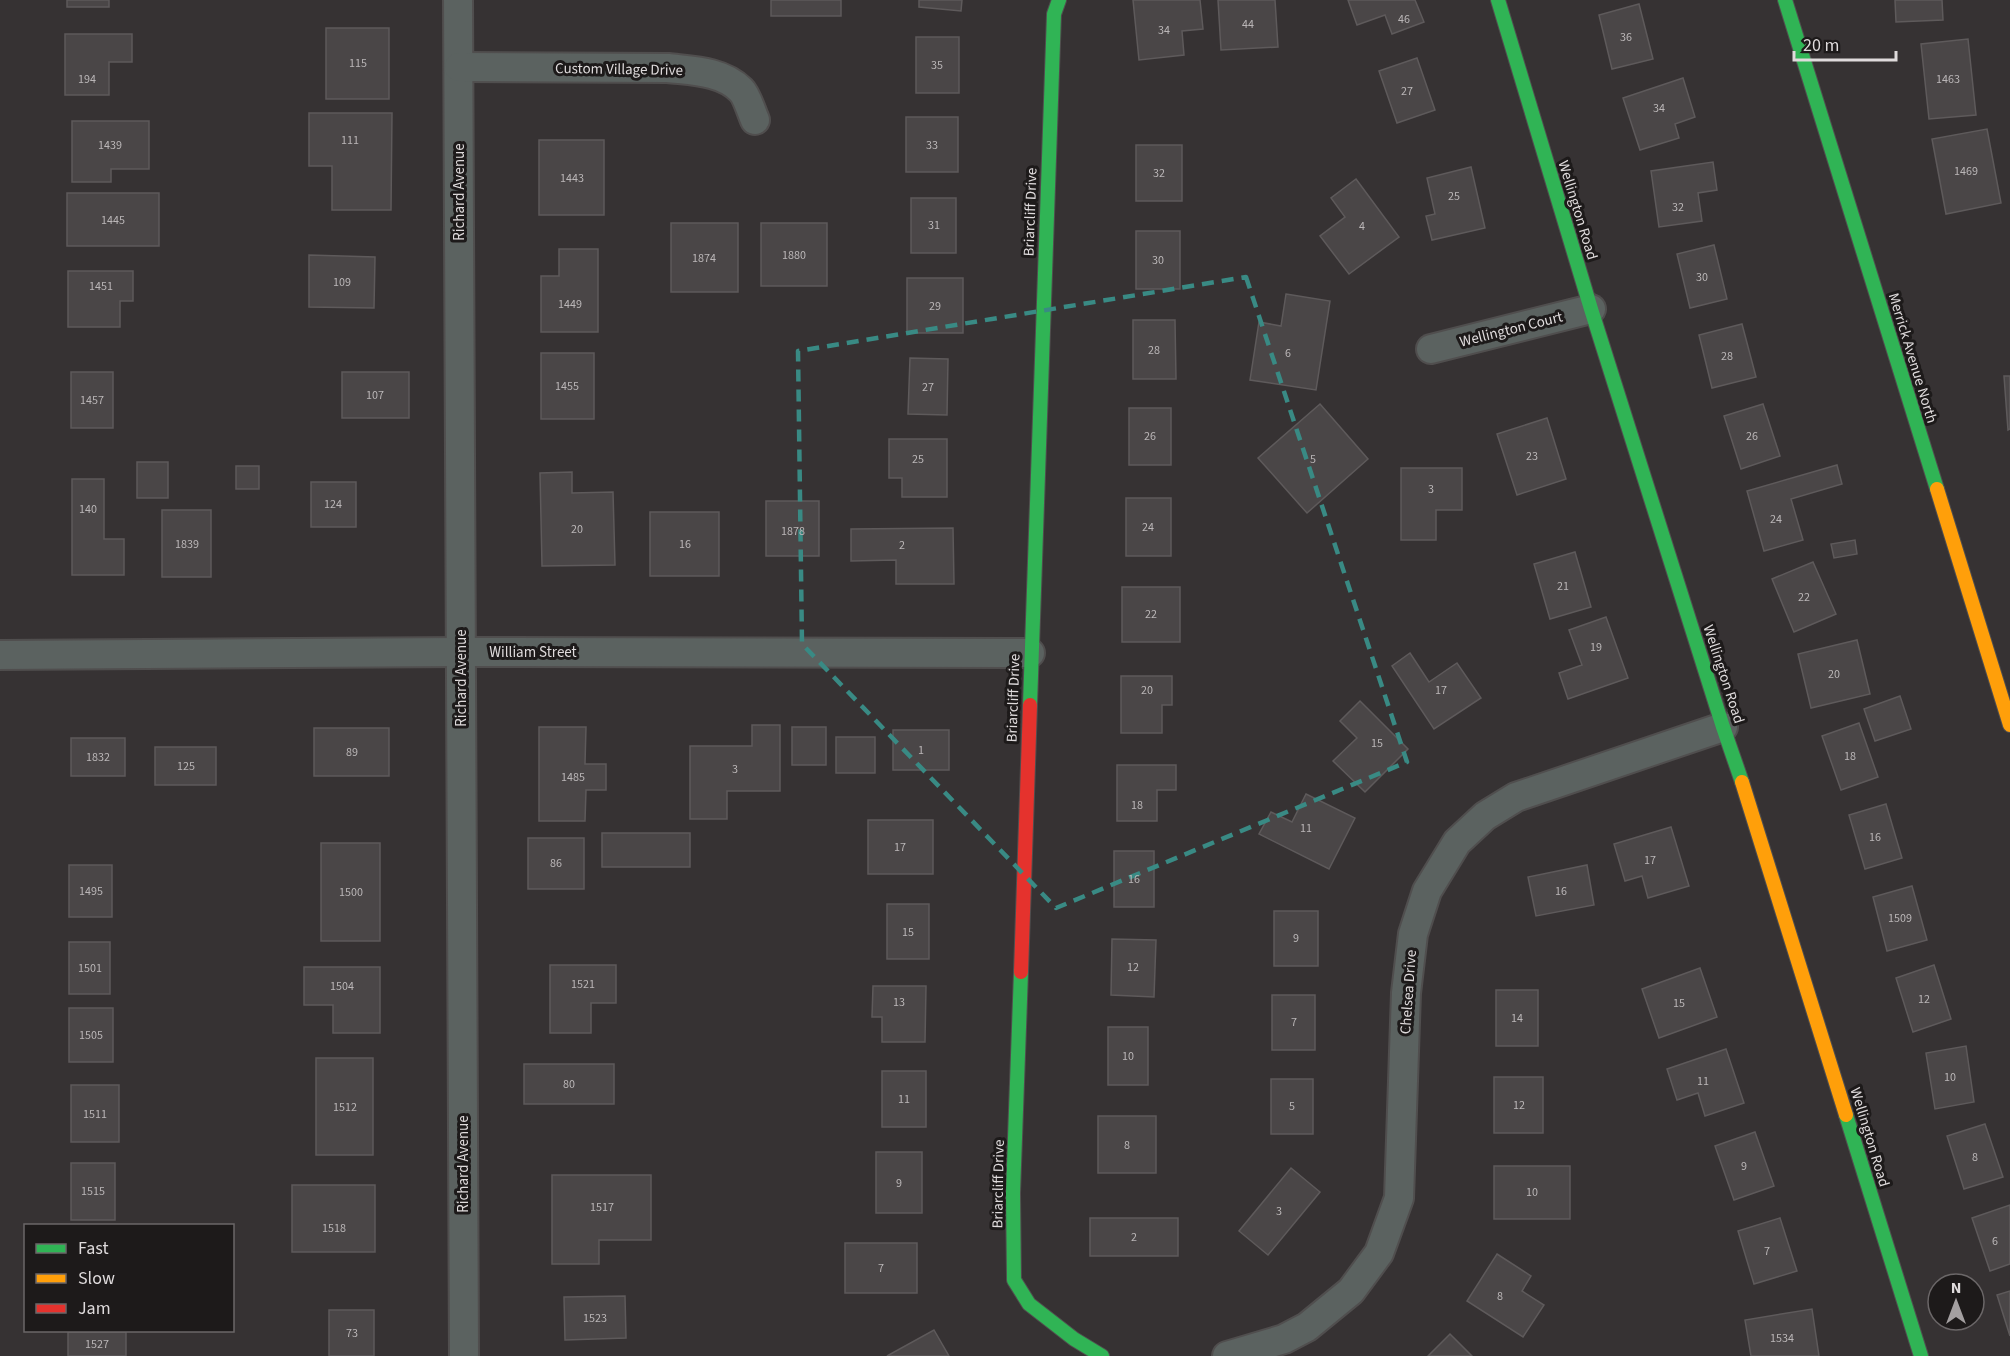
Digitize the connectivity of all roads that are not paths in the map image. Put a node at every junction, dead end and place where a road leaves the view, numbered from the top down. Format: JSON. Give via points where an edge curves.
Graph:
{"nodes":[{"id":1,"x":458,"y":0,"type":"edge"},
{"id":2,"x":1059,"y":0,"type":"edge"},
{"id":3,"x":1498,"y":0,"type":"edge"},
{"id":4,"x":1785,"y":0,"type":"edge"},
{"id":5,"x":459,"y":67,"type":"junction"},
{"id":6,"x":755,"y":120,"type":"dead end"},
{"id":7,"x":1591,"y":309,"type":"junction"},
{"id":8,"x":1431,"y":349,"type":"dead end"},
{"id":9,"x":461,"y":652,"type":"junction"},
{"id":10,"x":1030,"y":653,"type":"junction"},
{"id":11,"x":0,"y":654,"type":"edge"},
{"id":12,"x":2010,"y":725,"type":"edge"},
{"id":13,"x":1723,"y":728,"type":"junction"},
{"id":14,"x":464,"y":1356,"type":"edge"},
{"id":15,"x":1102,"y":1356,"type":"edge"},
{"id":16,"x":1227,"y":1356,"type":"edge"},
{"id":17,"x":1922,"y":1356,"type":"edge"}],
"edges":[{"from":1,"to":5,"type":"street","name":"Richard Avenue"},
{"from":2,"to":10,"type":"street","name":"Briarcliff Drive","via":[[1054,14]]},
{"from":3,"to":7,"type":"street","name":"Wellington Road"},
{"from":4,"to":12,"type":"street","name":"Merrick Avenue North"},
{"from":5,"to":6,"type":"street","name":"Custom Village Drive","via":[[696,71],[721,77],[742,90]]},
{"from":5,"to":9,"type":"street","name":"Richard Avenue"},
{"from":7,"to":8,"type":"street","name":"Wellington Court"},
{"from":7,"to":13,"type":"street","name":"Wellington Road"},
{"from":9,"to":10,"type":"street","name":"William Street"},
{"from":9,"to":11,"type":"street","name":"William Street"},
{"from":9,"to":14,"type":"street","name":"Richard Avenue"},
{"from":10,"to":15,"type":"street","name":"Briarcliff Drive","via":[[1013,1193],[1014,1280],[1029,1304]]},
{"from":13,"to":16,"type":"street","name":"Chelsea Drive","via":[[1516,797],[1485,816],[1456,842],[1427,891],[1413,934],[1406,993],[1399,1198],[1379,1253],[1351,1291],[1307,1327],[1284,1339]]},
{"from":13,"to":17,"type":"street","name":"Wellington Road"}]}
